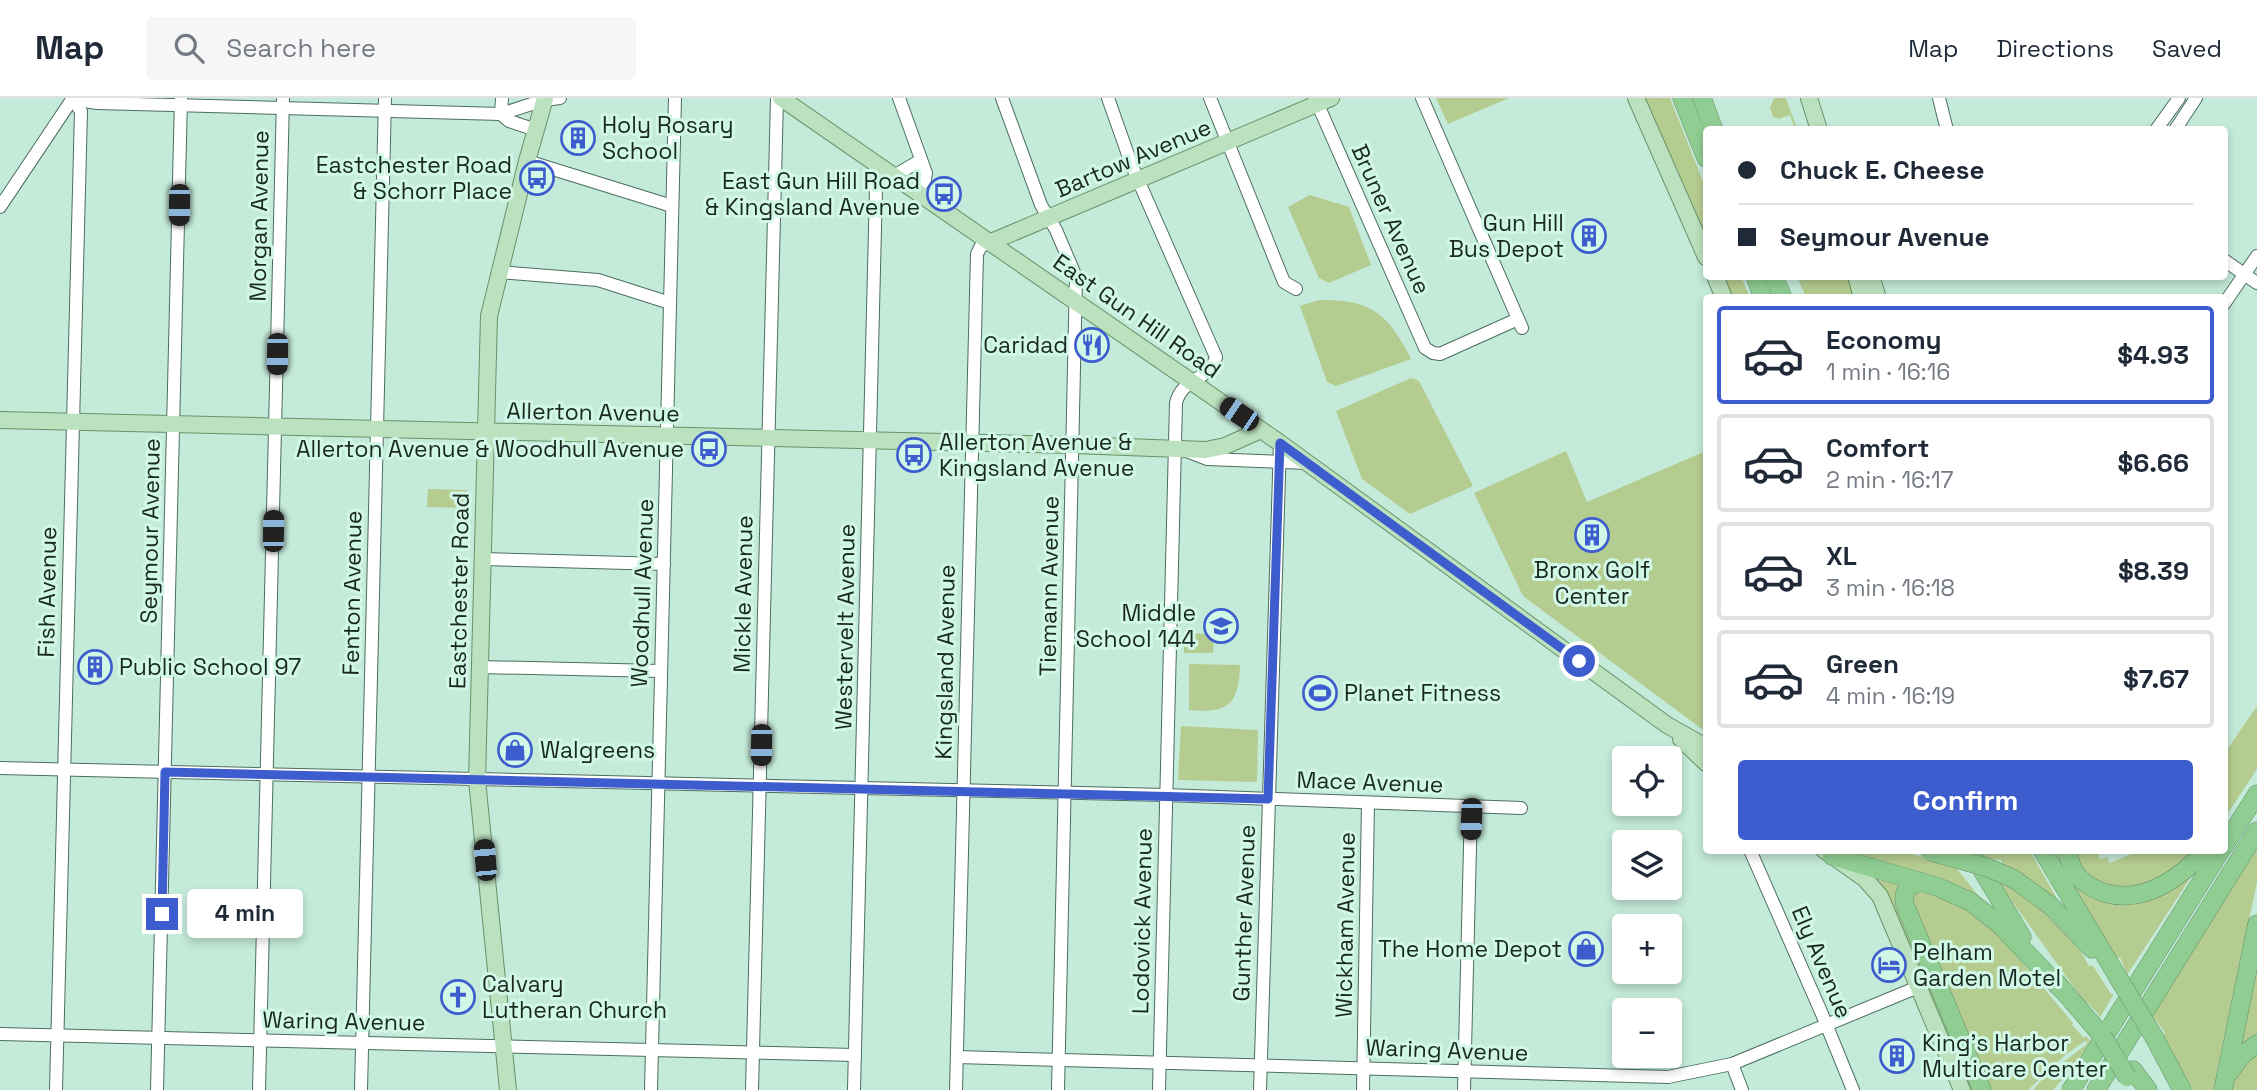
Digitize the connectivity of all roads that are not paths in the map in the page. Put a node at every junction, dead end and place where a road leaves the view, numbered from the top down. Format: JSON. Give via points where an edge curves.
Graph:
{"nodes":[{"id":1,"x":73,"y":98,"type":"edge"},
{"id":2,"x":502,"y":98,"type":"edge"},
{"id":3,"x":675,"y":98,"type":"edge"},
{"id":4,"x":779,"y":98,"type":"edge"},
{"id":5,"x":899,"y":98,"type":"edge"},
{"id":6,"x":1002,"y":98,"type":"edge"},
{"id":7,"x":1108,"y":98,"type":"edge"},
{"id":8,"x":1210,"y":98,"type":"edge"},
{"id":9,"x":1422,"y":98,"type":"edge"},
{"id":10,"x":1636,"y":98,"type":"edge"},
{"id":11,"x":1682,"y":98,"type":"edge"},
{"id":12,"x":1702,"y":98,"type":"edge"},
{"id":13,"x":1801,"y":98,"type":"edge"},
{"id":14,"x":1809,"y":98,"type":"edge"},
{"id":15,"x":1939,"y":98,"type":"edge"},
{"id":16,"x":2179,"y":98,"type":"edge"},
{"id":17,"x":2196,"y":98,"type":"edge"},
{"id":18,"x":550,"y":99,"type":"edge"},
{"id":19,"x":1321,"y":100,"type":"edge"},
{"id":20,"x":181,"y":102,"type":"edge"},
{"id":21,"x":283,"y":103,"type":"edge"},
{"id":22,"x":385,"y":104,"type":"edge"},
{"id":23,"x":501,"y":114,"type":"junction"},
{"id":24,"x":1818,"y":124,"type":"edge"},
{"id":25,"x":1712,"y":126,"type":"edge"},
{"id":26,"x":1946,"y":126,"type":"edge"},
{"id":27,"x":2159,"y":126,"type":"edge"},
{"id":28,"x":2178,"y":126,"type":"edge"},
{"id":29,"x":536,"y":130,"type":"junction"},
{"id":30,"x":1227,"y":142,"type":"junction"},
{"id":31,"x":1703,"y":150,"type":"edge"},
{"id":32,"x":921,"y":160,"type":"junction"},
{"id":33,"x":527,"y":161,"type":"junction"},
{"id":34,"x":879,"y":166,"type":"junction"},
{"id":35,"x":894,"y":176,"type":"junction"},
{"id":36,"x":1138,"y":180,"type":"junction"},
{"id":37,"x":917,"y":191,"type":"junction"},
{"id":38,"x":672,"y":206,"type":"junction"},
{"id":39,"x":0,"y":207,"type":"edge"},
{"id":40,"x":1048,"y":218,"type":"junction"},
{"id":41,"x":991,"y":242,"type":"junction"},
{"id":42,"x":1703,"y":250,"type":"edge"},
{"id":43,"x":2257,"y":256,"type":"edge"},
{"id":44,"x":2228,"y":263,"type":"edge"},
{"id":45,"x":499,"y":272,"type":"junction"},
{"id":46,"x":2245,"y":274,"type":"junction"},
{"id":47,"x":2257,"y":283,"type":"edge"},
{"id":48,"x":1296,"y":289,"type":"dead end"},
{"id":49,"x":2228,"y":298,"type":"edge"},
{"id":50,"x":1077,"y":300,"type":"junction"},
{"id":51,"x":670,"y":303,"type":"junction"},
{"id":52,"x":1192,"y":381,"type":"junction"},
{"id":53,"x":0,"y":420,"type":"edge"},
{"id":54,"x":72,"y":422,"type":"junction"},
{"id":55,"x":173,"y":424,"type":"junction"},
{"id":56,"x":275,"y":427,"type":"junction"},
{"id":57,"x":377,"y":429,"type":"junction"},
{"id":58,"x":1261,"y":430,"type":"junction"},
{"id":59,"x":486,"y":432,"type":"junction"},
{"id":60,"x":666,"y":436,"type":"junction"},
{"id":61,"x":768,"y":439,"type":"junction"},
{"id":62,"x":870,"y":441,"type":"junction"},
{"id":63,"x":1280,"y":443,"type":"junction"},
{"id":64,"x":971,"y":444,"type":"junction"},
{"id":65,"x":1073,"y":445,"type":"junction"},
{"id":66,"x":1180,"y":450,"type":"junction"},
{"id":67,"x":1280,"y":462,"type":"junction"},
{"id":68,"x":1307,"y":463,"type":"junction"},
{"id":69,"x":483,"y":559,"type":"junction"},
{"id":70,"x":664,"y":564,"type":"junction"},
{"id":71,"x":480,"y":667,"type":"junction"},
{"id":72,"x":660,"y":671,"type":"junction"},
{"id":73,"x":1667,"y":726,"type":"junction"},
{"id":74,"x":1703,"y":745,"type":"edge"},
{"id":75,"x":1703,"y":760,"type":"edge"},
{"id":76,"x":0,"y":768,"type":"edge"},
{"id":77,"x":64,"y":769,"type":"junction"},
{"id":78,"x":165,"y":772,"type":"junction"},
{"id":79,"x":267,"y":775,"type":"junction"},
{"id":80,"x":368,"y":777,"type":"junction"},
{"id":81,"x":477,"y":780,"type":"junction"},
{"id":82,"x":658,"y":784,"type":"junction"},
{"id":83,"x":760,"y":787,"type":"junction"},
{"id":84,"x":862,"y":789,"type":"junction"},
{"id":85,"x":963,"y":792,"type":"junction"},
{"id":86,"x":1065,"y":794,"type":"junction"},
{"id":87,"x":2256,"y":794,"type":"edge"},
{"id":88,"x":1166,"y":795,"type":"junction"},
{"id":89,"x":1268,"y":799,"type":"junction"},
{"id":90,"x":1368,"y":803,"type":"junction"},
{"id":91,"x":1471,"y":806,"type":"junction"},
{"id":92,"x":1521,"y":808,"type":"dead end"},
{"id":93,"x":2228,"y":823,"type":"edge"},
{"id":94,"x":2257,"y":831,"type":"edge"},
{"id":95,"x":2228,"y":840,"type":"edge"},
{"id":96,"x":1752,"y":854,"type":"edge"},
{"id":97,"x":1833,"y":854,"type":"edge"},
{"id":98,"x":1836,"y":854,"type":"edge"},
{"id":99,"x":1939,"y":854,"type":"edge"},
{"id":100,"x":1972,"y":854,"type":"edge"},
{"id":101,"x":2044,"y":854,"type":"edge"},
{"id":102,"x":2068,"y":854,"type":"edge"},
{"id":103,"x":2202,"y":854,"type":"edge"},
{"id":104,"x":2218,"y":854,"type":"edge"},
{"id":105,"x":1922,"y":882,"type":"junction"},
{"id":106,"x":2257,"y":924,"type":"edge"},
{"id":107,"x":2116,"y":974,"type":"junction"},
{"id":108,"x":1918,"y":987,"type":"junction"},
{"id":109,"x":2062,"y":990,"type":"junction"},
{"id":110,"x":1826,"y":1025,"type":"junction"},
{"id":111,"x":0,"y":1034,"type":"edge"},
{"id":112,"x":57,"y":1035,"type":"junction"},
{"id":113,"x":159,"y":1038,"type":"junction"},
{"id":114,"x":260,"y":1040,"type":"junction"},
{"id":115,"x":362,"y":1043,"type":"junction"},
{"id":116,"x":2257,"y":1044,"type":"edge"},
{"id":117,"x":503,"y":1046,"type":"junction"},
{"id":118,"x":652,"y":1050,"type":"junction"},
{"id":119,"x":753,"y":1052,"type":"junction"},
{"id":120,"x":855,"y":1055,"type":"junction"},
{"id":121,"x":957,"y":1057,"type":"junction"},
{"id":122,"x":1059,"y":1060,"type":"junction"},
{"id":123,"x":2089,"y":1061,"type":"junction"},
{"id":124,"x":1160,"y":1062,"type":"junction"},
{"id":125,"x":1732,"y":1064,"type":"junction"},
{"id":126,"x":1261,"y":1065,"type":"junction"},
{"id":127,"x":1363,"y":1067,"type":"junction"},
{"id":128,"x":1464,"y":1072,"type":"junction"},
{"id":129,"x":1565,"y":1075,"type":"junction"},
{"id":130,"x":2132,"y":1079,"type":"edge"},
{"id":131,"x":1667,"y":1083,"type":"edge"},
{"id":132,"x":2224,"y":1085,"type":"edge"},
{"id":133,"x":56,"y":1090,"type":"edge"},
{"id":134,"x":158,"y":1090,"type":"edge"},
{"id":135,"x":259,"y":1090,"type":"edge"},
{"id":136,"x":361,"y":1090,"type":"edge"},
{"id":137,"x":508,"y":1090,"type":"edge"},
{"id":138,"x":651,"y":1090,"type":"edge"},
{"id":139,"x":752,"y":1090,"type":"edge"},
{"id":140,"x":854,"y":1090,"type":"edge"},
{"id":141,"x":956,"y":1090,"type":"edge"},
{"id":142,"x":1058,"y":1090,"type":"edge"},
{"id":143,"x":1159,"y":1090,"type":"edge"},
{"id":144,"x":1260,"y":1090,"type":"edge"},
{"id":145,"x":1363,"y":1090,"type":"edge"},
{"id":146,"x":1464,"y":1090,"type":"edge"},
{"id":147,"x":1564,"y":1090,"type":"edge"},
{"id":148,"x":1742,"y":1090,"type":"edge"},
{"id":149,"x":1853,"y":1090,"type":"edge"},
{"id":150,"x":1962,"y":1090,"type":"edge"},
{"id":151,"x":1982,"y":1090,"type":"edge"},
{"id":152,"x":2061,"y":1090,"type":"edge"},
{"id":153,"x":2071,"y":1090,"type":"edge"},
{"id":154,"x":2096,"y":1090,"type":"edge"},
{"id":155,"x":2148,"y":1090,"type":"edge"},
{"id":156,"x":2182,"y":1090,"type":"edge"}],
"edges":[{"from":1,"to":20,"type":"street","via":[[97,103]]},
{"from":1,"to":39,"type":"street"},
{"from":1,"to":54,"type":"street","name":"Fish Avenue","via":[[81,111]]},
{"from":2,"to":23,"type":"street"},
{"from":3,"to":38,"type":"street","name":"Woodhull Avenue"},
{"from":4,"to":34,"type":"main road","name":"East Gun Hill Road"},
{"from":4,"to":61,"type":"street","name":"Mickle Avenue"},
{"from":5,"to":32,"type":"street"},
{"from":6,"to":40,"type":"street","name":"Tiemann Avenue"},
{"from":7,"to":36,"type":"street"},
{"from":8,"to":30,"type":"street"},
{"from":9,"to":19,"type":"street","name":"Bruner Avenue","via":[[1520,324],[1440,354],[1425,348]]},
{"from":10,"to":42,"type":"main road"},
{"from":11,"to":31,"type":"highway"},
{"from":12,"to":25,"type":"highway"},
{"from":13,"to":24,"type":"main road"},
{"from":14,"to":24,"type":"main road"},
{"from":15,"to":26,"type":"street"},
{"from":16,"to":27,"type":"street"},
{"from":17,"to":28,"type":"street"},
{"from":18,"to":23,"type":"street"},
{"from":18,"to":29,"type":"main road","name":"Eastchester Road"},
{"from":19,"to":30,"type":"main road","name":"Bartow Avenue"},
{"from":20,"to":21,"type":"street"},
{"from":20,"to":55,"type":"street","name":"Seymour Avenue"},
{"from":21,"to":22,"type":"street"},
{"from":21,"to":56,"type":"street","name":"Morgan Avenue"},
{"from":22,"to":23,"type":"street"},
{"from":22,"to":57,"type":"street","name":"Fenton Avenue"},
{"from":23,"to":29,"type":"street"},
{"from":29,"to":33,"type":"main road","name":"Eastchester Road"},
{"from":30,"to":36,"type":"main road","name":"Bartow Avenue"},
{"from":30,"to":48,"type":"street","via":[[1284,282]]},
{"from":32,"to":35,"type":"street"},
{"from":32,"to":37,"type":"street","via":[[926,173]]},
{"from":33,"to":38,"type":"street"},
{"from":33,"to":45,"type":"main road","name":"Eastchester Road"},
{"from":34,"to":35,"type":"main road","name":"East Gun Hill Road"},
{"from":34,"to":62,"type":"street","name":"Westervelt Avenue"},
{"from":35,"to":37,"type":"main road","name":"East Gun Hill Road"},
{"from":36,"to":40,"type":"main road","name":"Bartow Avenue"},
{"from":36,"to":52,"type":"street","via":[[1216,357],[1213,367]]},
{"from":37,"to":41,"type":"main road","name":"East Gun Hill Road"},
{"from":38,"to":51,"type":"street","name":"Woodhull Avenue"},
{"from":40,"to":41,"type":"main road","name":"Bartow Avenue"},
{"from":40,"to":50,"type":"street","name":"Tiemann Avenue","via":[[1076,277]]},
{"from":41,"to":50,"type":"main road","name":"East Gun Hill Road"},
{"from":41,"to":64,"type":"street","name":"Kingsland Avenue","via":[[977,254]]},
{"from":43,"to":46,"type":"street"},
{"from":44,"to":46,"type":"street"},
{"from":45,"to":51,"type":"street","via":[[598,280]]},
{"from":45,"to":59,"type":"main road","name":"Eastchester Road","via":[[489,316]]},
{"from":46,"to":47,"type":"street"},
{"from":46,"to":49,"type":"street"},
{"from":50,"to":52,"type":"main road","name":"East Gun Hill Road"},
{"from":50,"to":65,"type":"street","name":"Tiemann Avenue"},
{"from":51,"to":60,"type":"street","name":"Woodhull Avenue"},
{"from":52,"to":58,"type":"main road","name":"East Gun Hill Road"},
{"from":52,"to":66,"type":"street","name":"Lodovick Avenue","via":[[1178,396]]},
{"from":53,"to":54,"type":"main road","name":"Allerton Avenue"},
{"from":54,"to":55,"type":"main road","name":"Allerton Avenue"},
{"from":54,"to":77,"type":"street","name":"Fish Avenue"},
{"from":55,"to":56,"type":"main road","name":"Allerton Avenue"},
{"from":55,"to":78,"type":"street","name":"Seymour Avenue"},
{"from":56,"to":57,"type":"main road","name":"Allerton Avenue"},
{"from":56,"to":79,"type":"street","name":"Morgan Avenue"},
{"from":57,"to":59,"type":"main road","name":"Allerton Avenue"},
{"from":57,"to":80,"type":"street","name":"Fenton Avenue"},
{"from":58,"to":63,"type":"main road","name":"East Gun Hill Road"},
{"from":58,"to":66,"type":"main road","name":"Allerton Avenue","via":[[1221,447]]},
{"from":59,"to":60,"type":"main road","name":"Allerton Avenue"},
{"from":59,"to":69,"type":"main road","name":"Eastchester Road"},
{"from":60,"to":61,"type":"main road","name":"Allerton Avenue"},
{"from":60,"to":70,"type":"street","name":"Woodhull Avenue"},
{"from":61,"to":62,"type":"main road","name":"Allerton Avenue"},
{"from":61,"to":83,"type":"street","name":"Mickle Avenue"},
{"from":62,"to":64,"type":"main road","name":"Allerton Avenue"},
{"from":62,"to":84,"type":"street","name":"Westervelt Avenue"},
{"from":63,"to":67,"type":"street","name":"Gunther Avenue"},
{"from":63,"to":68,"type":"main road","name":"East Gun Hill Road"},
{"from":64,"to":65,"type":"main road","name":"Allerton Avenue"},
{"from":64,"to":85,"type":"street","name":"Kingsland Avenue"},
{"from":65,"to":66,"type":"main road","name":"Allerton Avenue"},
{"from":65,"to":86,"type":"street","name":"Tiemann Avenue"},
{"from":66,"to":67,"type":"street","name":"Allerton Avenue","via":[[1207,459]]},
{"from":66,"to":88,"type":"street","name":"Lodovick Avenue"},
{"from":67,"to":68,"type":"street","name":"Allerton Avenue"},
{"from":67,"to":89,"type":"street","name":"Gunther Avenue"},
{"from":68,"to":73,"type":"main road","name":"East Gun Hill Road"},
{"from":69,"to":70,"type":"street"},
{"from":69,"to":71,"type":"main road","name":"Eastchester Road"},
{"from":70,"to":72,"type":"street","name":"Woodhull Avenue"},
{"from":71,"to":72,"type":"street"},
{"from":71,"to":81,"type":"main road","name":"Eastchester Road"},
{"from":72,"to":82,"type":"street","name":"Woodhull Avenue"},
{"from":73,"to":74,"type":"main road","name":"East Gun Hill Road"},
{"from":73,"to":75,"type":"main road","name":"East Gun Hill Road"},
{"from":76,"to":77,"type":"street","name":"Mace Avenue"},
{"from":77,"to":78,"type":"street","name":"Mace Avenue"},
{"from":77,"to":112,"type":"street","name":"Fish Avenue"},
{"from":78,"to":79,"type":"street","name":"Mace Avenue"},
{"from":78,"to":113,"type":"street","name":"Seymour Avenue"},
{"from":79,"to":80,"type":"street","name":"Mace Avenue"},
{"from":79,"to":114,"type":"street","name":"Morgan Avenue"},
{"from":80,"to":81,"type":"street","name":"Mace Avenue"},
{"from":80,"to":115,"type":"street","name":"Fenton Avenue"},
{"from":81,"to":82,"type":"street","name":"Mace Avenue"},
{"from":81,"to":117,"type":"main road","name":"Eastchester Road"},
{"from":82,"to":83,"type":"street","name":"Mace Avenue"},
{"from":82,"to":118,"type":"street","name":"Woodhull Avenue"},
{"from":83,"to":84,"type":"street","name":"Mace Avenue"},
{"from":83,"to":119,"type":"street","name":"Mickle Avenue"},
{"from":84,"to":85,"type":"street","name":"Mace Avenue"},
{"from":84,"to":120,"type":"street","name":"Westervelt Avenue"},
{"from":85,"to":86,"type":"street","name":"Mace Avenue"},
{"from":85,"to":121,"type":"street","name":"Kingsland Avenue"},
{"from":86,"to":88,"type":"street","name":"Mace Avenue"},
{"from":86,"to":122,"type":"street","name":"Tiemann Avenue"},
{"from":87,"to":93,"type":"highway"},
{"from":87,"to":95,"type":"highway"},
{"from":88,"to":89,"type":"street","name":"Mace Avenue"},
{"from":88,"to":124,"type":"street","name":"Lodovick Avenue"},
{"from":89,"to":90,"type":"street","name":"Mace Avenue"},
{"from":89,"to":126,"type":"street","name":"Gunther Avenue"},
{"from":90,"to":91,"type":"street","name":"Mace Avenue"},
{"from":90,"to":127,"type":"street","name":"Wickham Avenue"},
{"from":91,"to":92,"type":"street","name":"Mace Avenue"},
{"from":91,"to":128,"type":"street"},
{"from":94,"to":154,"type":"highway"},
{"from":96,"to":110,"type":"street","name":"Ely Avenue"},
{"from":97,"to":108,"type":"main road","via":[[1877,892]]},
{"from":98,"to":105,"type":"highway"},
{"from":99,"to":107,"type":"highway","bridge":true,"via":[[2014,879],[2051,906]]},
{"from":100,"to":109,"type":"highway","via":[[2021,936]]},
{"from":101,"to":107,"type":"highway"},
{"from":102,"to":103,"type":"highway","via":[[2084,882],[2103,892],[2128,896],[2147,893]]},
{"from":104,"to":123,"type":"highway"},
{"from":105,"to":109,"type":"highway","via":[[1979,907]]},
{"from":105,"to":151,"type":"highway","via":[[1906,890],[1905,905]]},
{"from":106,"to":132,"type":"highway"},
{"from":107,"to":156,"type":"highway","bridge":true},
{"from":108,"to":110,"type":"street","name":"Waring Avenue"},
{"from":108,"to":150,"type":"main road"},
{"from":109,"to":130,"type":"highway","bridge":true},
{"from":110,"to":125,"type":"street","name":"Waring Avenue"},
{"from":110,"to":149,"type":"street","name":"Ely Avenue"},
{"from":111,"to":112,"type":"street","name":"Waring Avenue"},
{"from":112,"to":113,"type":"street","name":"Waring Avenue"},
{"from":112,"to":133,"type":"street","name":"Fish Avenue"},
{"from":113,"to":114,"type":"street","name":"Waring Avenue"},
{"from":113,"to":134,"type":"street","name":"Seymour Avenue"},
{"from":114,"to":115,"type":"street","name":"Waring Avenue"},
{"from":114,"to":135,"type":"street","name":"Morgan Avenue"},
{"from":115,"to":117,"type":"street","name":"Waring Avenue"},
{"from":115,"to":136,"type":"street","name":"Fenton Avenue"},
{"from":116,"to":132,"type":"highway","via":[[2238,1059]]},
{"from":117,"to":118,"type":"street","name":"Waring Avenue"},
{"from":117,"to":137,"type":"main road","name":"Eastchester Road"},
{"from":118,"to":119,"type":"street","name":"Waring Avenue"},
{"from":118,"to":138,"type":"street","name":"Woodhull Avenue"},
{"from":119,"to":120,"type":"street","name":"Waring Avenue"},
{"from":119,"to":139,"type":"street","name":"Mickle Avenue"},
{"from":120,"to":140,"type":"street","name":"Westervelt Avenue"},
{"from":121,"to":122,"type":"street","name":"Waring Avenue"},
{"from":121,"to":141,"type":"street","name":"Kingsland Avenue"},
{"from":122,"to":124,"type":"street","name":"Waring Avenue"},
{"from":122,"to":142,"type":"street","name":"Tiemann Avenue"},
{"from":123,"to":152,"type":"highway"},
{"from":123,"to":153,"type":"highway"},
{"from":124,"to":126,"type":"street","name":"Waring Avenue"},
{"from":124,"to":143,"type":"street","name":"Lodovick Avenue"},
{"from":125,"to":131,"type":"street","name":"Waring Avenue"},
{"from":125,"to":148,"type":"street"},
{"from":126,"to":127,"type":"street","name":"Waring Avenue"},
{"from":126,"to":144,"type":"street","name":"Gunther Avenue"},
{"from":127,"to":128,"type":"street","name":"Waring Avenue"},
{"from":127,"to":145,"type":"street","name":"Wickham Avenue"},
{"from":128,"to":129,"type":"street","name":"Waring Avenue"},
{"from":128,"to":146,"type":"street"},
{"from":129,"to":131,"type":"street","name":"Waring Avenue"},
{"from":129,"to":147,"type":"street"},
{"from":130,"to":155,"type":"highway"}]}
